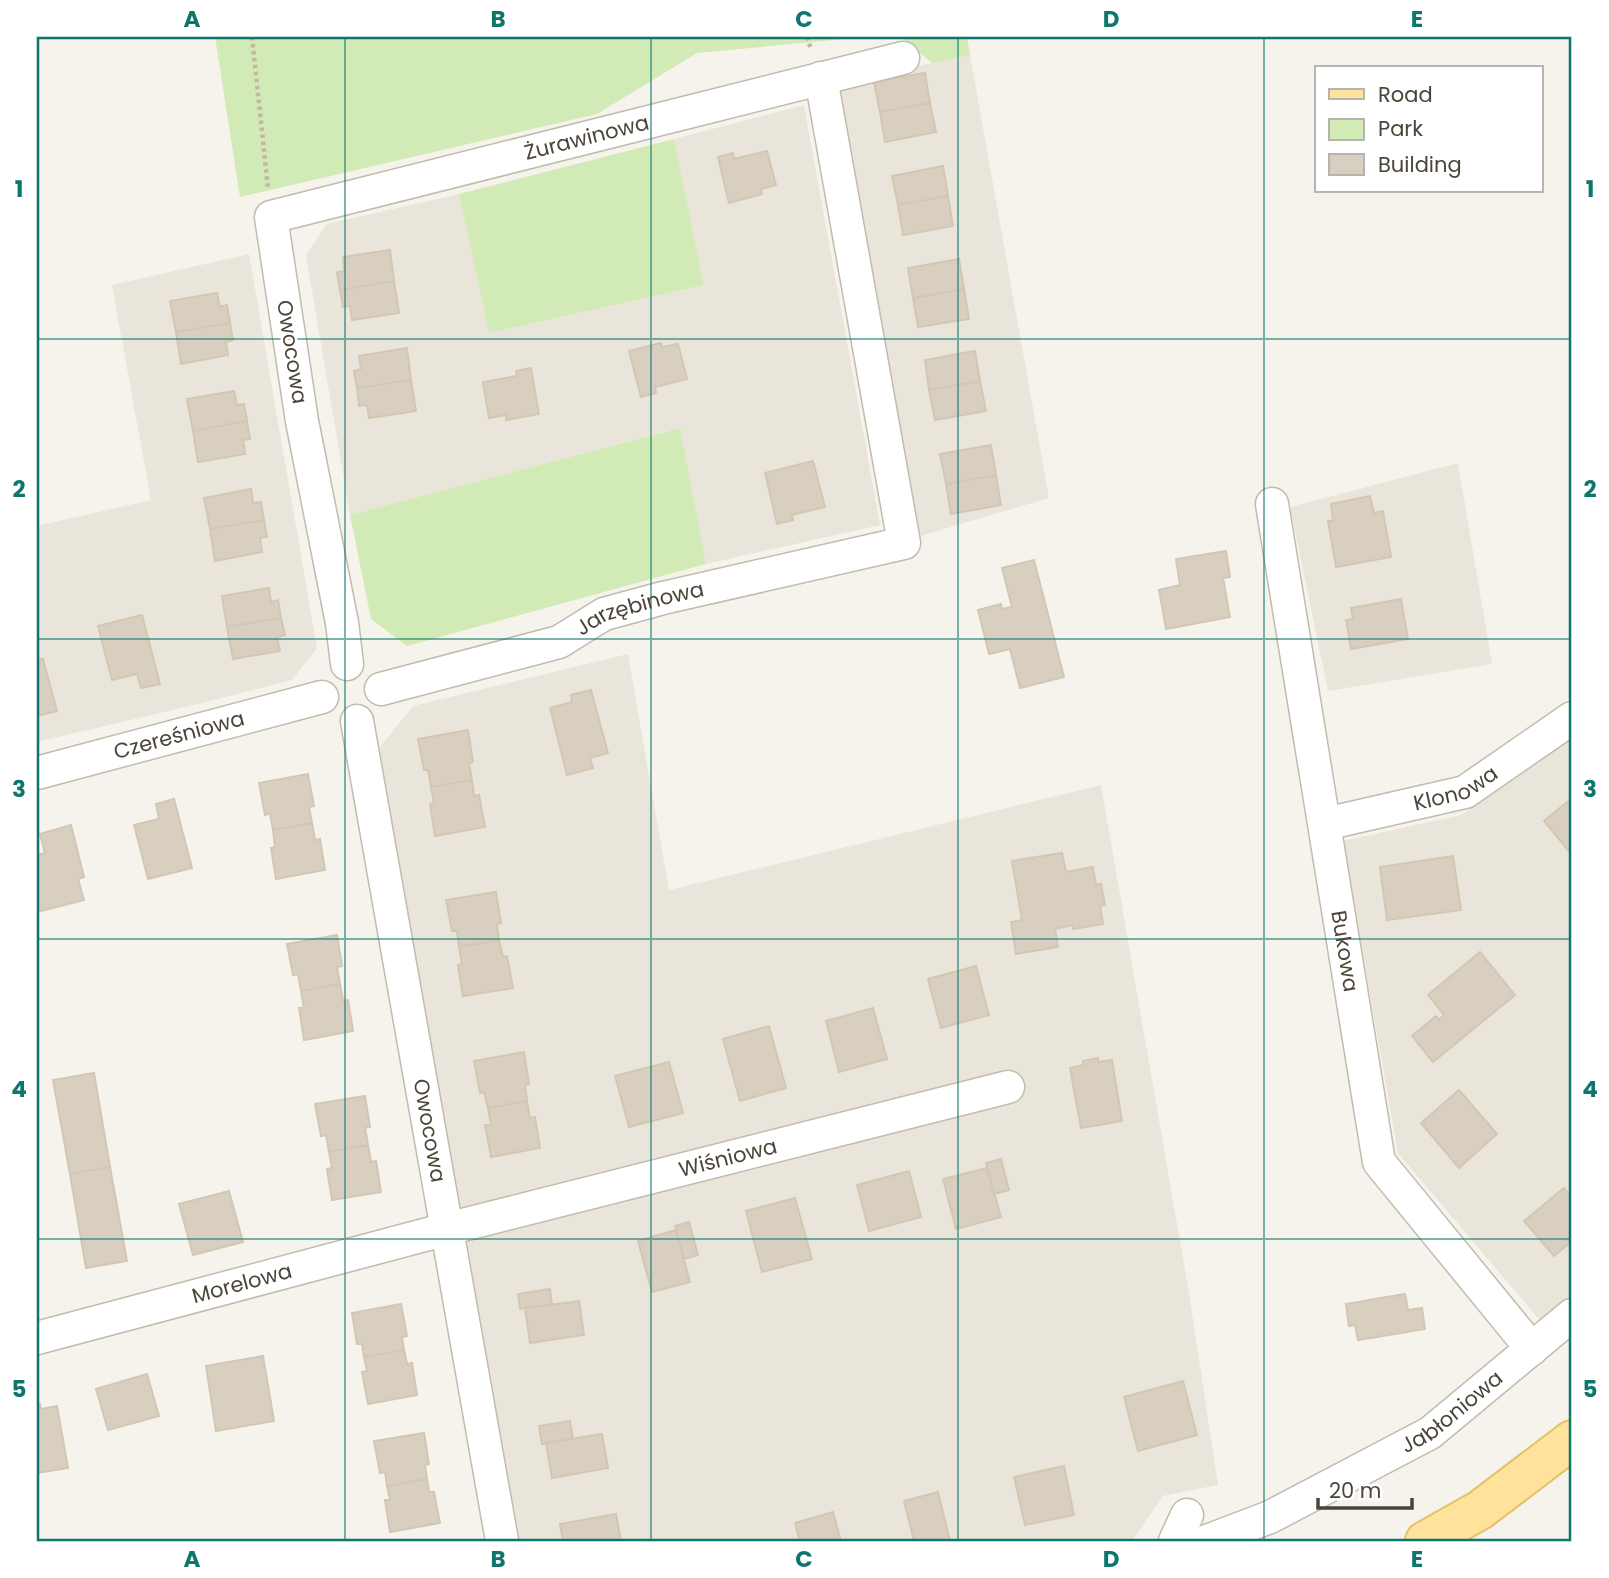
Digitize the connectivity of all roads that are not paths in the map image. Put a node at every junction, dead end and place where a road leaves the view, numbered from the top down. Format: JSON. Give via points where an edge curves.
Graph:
{"nodes":[{"id":1,"x":903,"y":58,"type":"dead end"},
{"id":2,"x":821,"y":78,"type":"junction"},
{"id":3,"x":271,"y":216,"type":"joint"},
{"id":4,"x":1272,"y":504,"type":"dead end"},
{"id":5,"x":347,"y":664,"type":"junction"},
{"id":6,"x":381,"y":689,"type":"junction"},
{"id":7,"x":322,"y":697,"type":"junction"},
{"id":8,"x":1572,"y":718,"type":"edge"},
{"id":9,"x":357,"y":721,"type":"junction"},
{"id":10,"x":37,"y":773,"type":"edge"},
{"id":11,"x":1325,"y":824,"type":"junction"},
{"id":12,"x":1008,"y":1087,"type":"dead end"},
{"id":13,"x":447,"y":1229,"type":"junction"},
{"id":14,"x":1572,"y":1315,"type":"edge"},
{"id":15,"x":37,"y":1338,"type":"edge"},
{"id":16,"x":1532,"y":1349,"type":"junction"},
{"id":17,"x":1572,"y":1440,"type":"edge"},
{"id":18,"x":502,"y":1541,"type":"edge"},
{"id":19,"x":1206,"y":1541,"type":"edge"},
{"id":20,"x":1425,"y":1541,"type":"edge"}],
"edges":[{"from":1,"to":2,"type":"street","name":"Żurawinowa"},
{"from":2,"to":3,"type":"street","name":"Żurawinowa"},
{"from":2,"to":6,"type":"street","name":"Jarzębinowa","via":[[904,543],[604,614],[559,642]]},
{"from":3,"to":5,"type":"street","name":"Owocowa","via":[[302,421]]},
{"from":4,"to":11,"type":"street","name":"Bukowa"},
{"from":5,"to":6,"type":"street","via":[[365,666]]},
{"from":5,"to":7,"type":"street","via":[[325,679]]},
{"from":6,"to":9,"type":"street","via":[[377,708]]},
{"from":7,"to":9,"type":"street","via":[[332,715]]},
{"from":7,"to":10,"type":"street","name":"Czereśniowa"},
{"from":8,"to":11,"type":"street","name":"Klonowa","via":[[1465,792]]},
{"from":9,"to":13,"type":"street","name":"Owocowa"},
{"from":11,"to":16,"type":"street","name":"Bukowa","via":[[1380,1162]]},
{"from":12,"to":13,"type":"street","name":"Wiśniowa"},
{"from":13,"to":15,"type":"street","name":"Morelowa"},
{"from":13,"to":18,"type":"street","name":"Owocowa"},
{"from":14,"to":16,"type":"street","name":"Jabłoniowa"},
{"from":16,"to":19,"type":"street","name":"Jabłoniowa","via":[[1430,1433],[1270,1517]]},
{"from":17,"to":20,"type":"main road","via":[[1480,1510]]}]}
